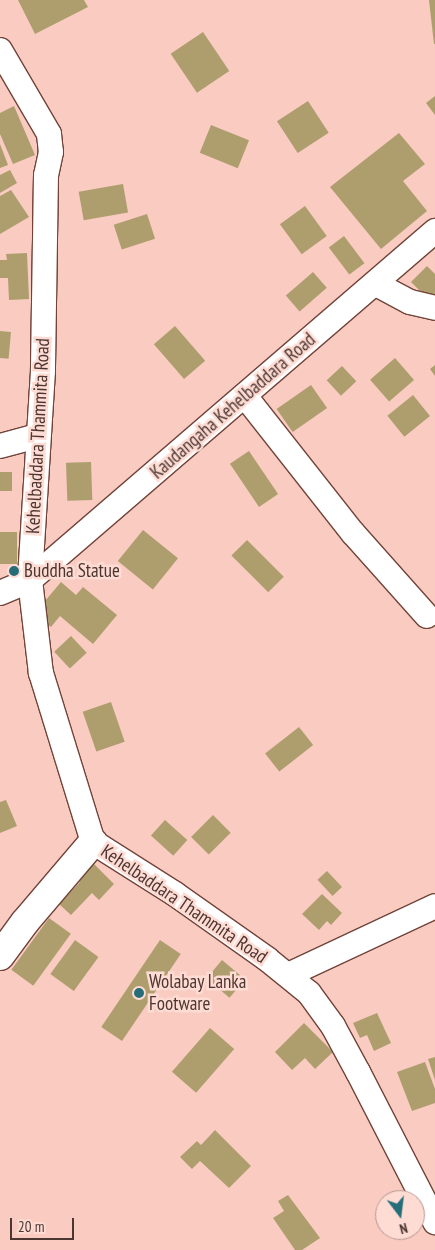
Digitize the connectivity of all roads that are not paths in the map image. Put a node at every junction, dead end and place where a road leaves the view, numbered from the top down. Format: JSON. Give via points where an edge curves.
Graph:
{"nodes":[{"id":1,"x":2,"y":57,"type":"edge"},
{"id":2,"x":435,"y":231,"type":"edge"},
{"id":3,"x":376,"y":284,"type":"junction"},
{"id":4,"x":435,"y":308,"type":"edge"},
{"id":5,"x":245,"y":396,"type":"junction"},
{"id":6,"x":38,"y":436,"type":"junction"},
{"id":7,"x":0,"y":446,"type":"edge"},
{"id":8,"x":30,"y":580,"type":"junction"},
{"id":9,"x":0,"y":593,"type":"edge"},
{"id":10,"x":427,"y":616,"type":"dead end"},
{"id":11,"x":93,"y":842,"type":"junction"},
{"id":12,"x":435,"y":906,"type":"edge"},
{"id":13,"x":0,"y":956,"type":"edge"},
{"id":14,"x":288,"y":975,"type":"junction"},
{"id":15,"x":435,"y":1222,"type":"edge"}],
"edges":[{"from":1,"to":6,"type":"street","name":"Kehelbaddara Thammita Road","via":[[49,134],[51,152],[46,175],[43,371]]},
{"from":2,"to":3,"type":"street","name":"Kaudangaha Kehelbaddara Road"},
{"from":3,"to":4,"type":"street","via":[[410,302]]},
{"from":3,"to":5,"type":"street","name":"Kaudangaha Kehelbaddara Road"},
{"from":5,"to":8,"type":"street","name":"Kaudangaha Kehelbaddara Road"},
{"from":5,"to":10,"type":"street","via":[[353,533]]},
{"from":6,"to":7,"type":"street"},
{"from":6,"to":8,"type":"street","name":"Kehelbaddara Thammita Road"},
{"from":8,"to":9,"type":"street","name":"Kaudangaha Kehelbaddara Road"},
{"from":8,"to":11,"type":"street","name":"Kehelbaddara Thammita Road","via":[[41,674]]},
{"from":11,"to":13,"type":"street"},
{"from":11,"to":14,"type":"street","name":"Kehelbaddara Thammita Road","via":[[175,894]]},
{"from":12,"to":14,"type":"street"},
{"from":14,"to":15,"type":"street","name":"Kehelbaddara Thammita Road","via":[[309,992],[333,1026]]}]}
